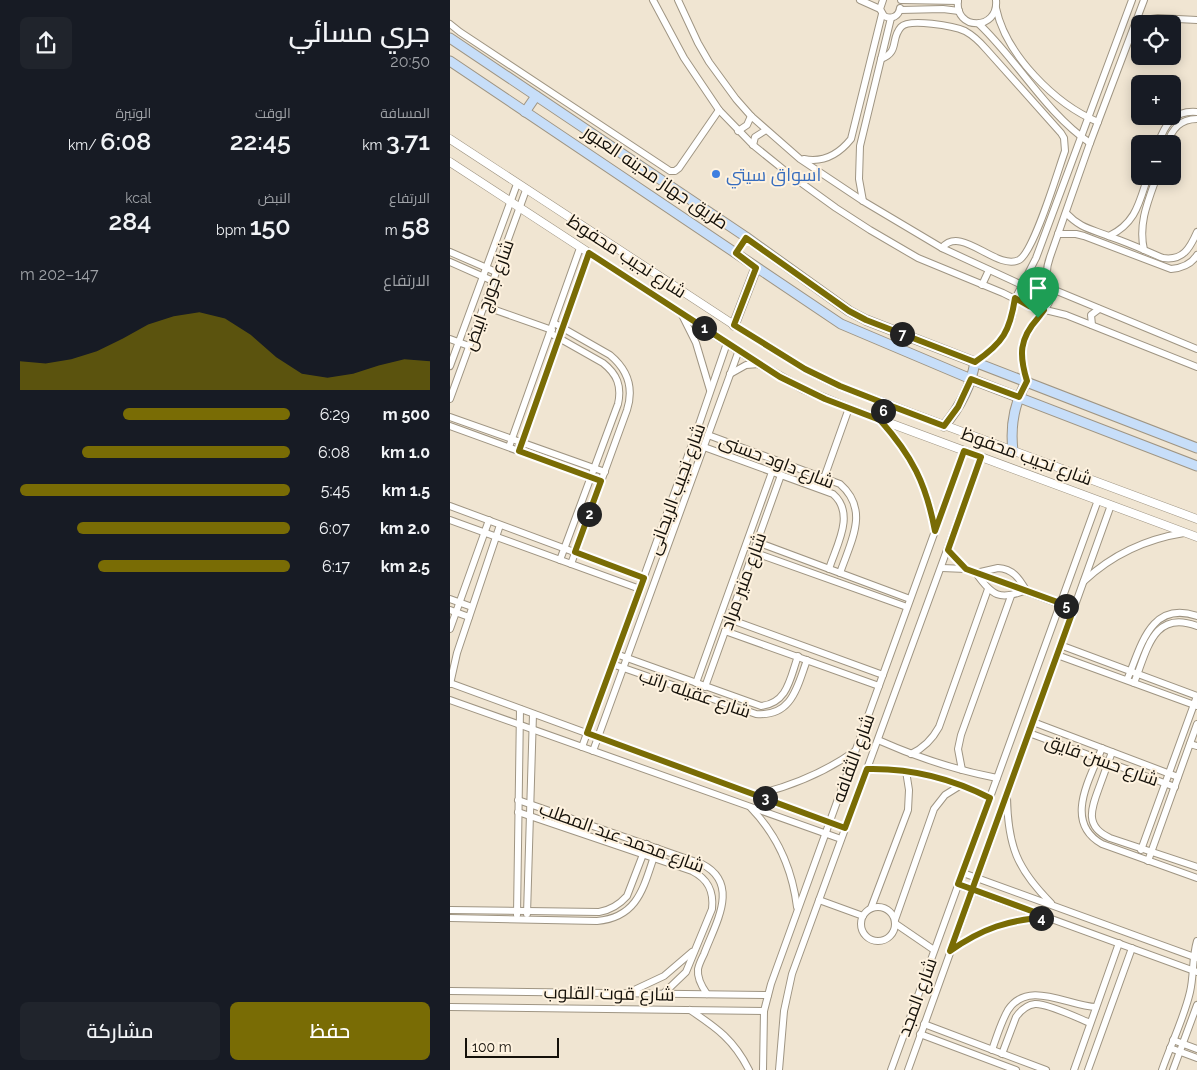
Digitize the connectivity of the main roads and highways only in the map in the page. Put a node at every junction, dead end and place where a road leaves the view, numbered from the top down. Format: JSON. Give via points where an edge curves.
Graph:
{"nodes":[{"id":1,"x":450,"y":38,"type":"edge"},
{"id":2,"x":450,"y":61,"type":"edge"},
{"id":3,"x":536,"y":96,"type":"junction"},
{"id":4,"x":526,"y":112,"type":"junction"},
{"id":5,"x":746,"y":238,"type":"junction"},
{"id":6,"x":736,"y":253,"type":"junction"},
{"id":7,"x":756,"y":268,"type":"junction"},
{"id":8,"x":734,"y":325,"type":"road end"},
{"id":9,"x":975,"y":362,"type":"junction"},
{"id":10,"x":971,"y":379,"type":"junction"},
{"id":11,"x":1027,"y":381,"type":"junction"},
{"id":12,"x":1019,"y":397,"type":"junction"},
{"id":13,"x":944,"y":426,"type":"road end"},
{"id":14,"x":1197,"y":448,"type":"edge"},
{"id":15,"x":1013,"y":451,"type":"road end"},
{"id":16,"x":1197,"y":466,"type":"edge"}],
"edges":[{"from":1,"to":3,"type":"main road","name":"طريق جهاز مدينه العبور"},
{"from":2,"to":4,"type":"main road","name":"طريق جهاز مدينه العبور"},
{"from":3,"to":4,"type":"main road"},
{"from":3,"to":5,"type":"main road","name":"طريق جهاز مدينه العبور"},
{"from":4,"to":6,"type":"main road","name":"طريق جهاز مدينه العبور"},
{"from":5,"to":6,"type":"main road"},
{"from":5,"to":9,"type":"main road","name":"طريق جهاز مدينه العبور","via":[[849,311]]},
{"from":6,"to":7,"type":"main road","name":"طريق جهاز مدينه العبور"},
{"from":7,"to":8,"type":"main road"},
{"from":7,"to":10,"type":"main road","name":"طريق جهاز مدينه العبور","via":[[841,324]]},
{"from":9,"to":10,"type":"main road"},
{"from":9,"to":11,"type":"main road","name":"طريق جهاز مدينه العبور"},
{"from":10,"to":12,"type":"main road","name":"طريق جهاز مدينه العبور"},
{"from":10,"to":13,"type":"main road","via":[[958,407]]},
{"from":11,"to":12,"type":"main road"},
{"from":11,"to":14,"type":"main road","name":"طريق جهاز مدينه العبور"},
{"from":12,"to":15,"type":"main road","via":[[1012,428]]},
{"from":12,"to":16,"type":"main road","name":"طريق جهاز مدينه العبور"}]}
